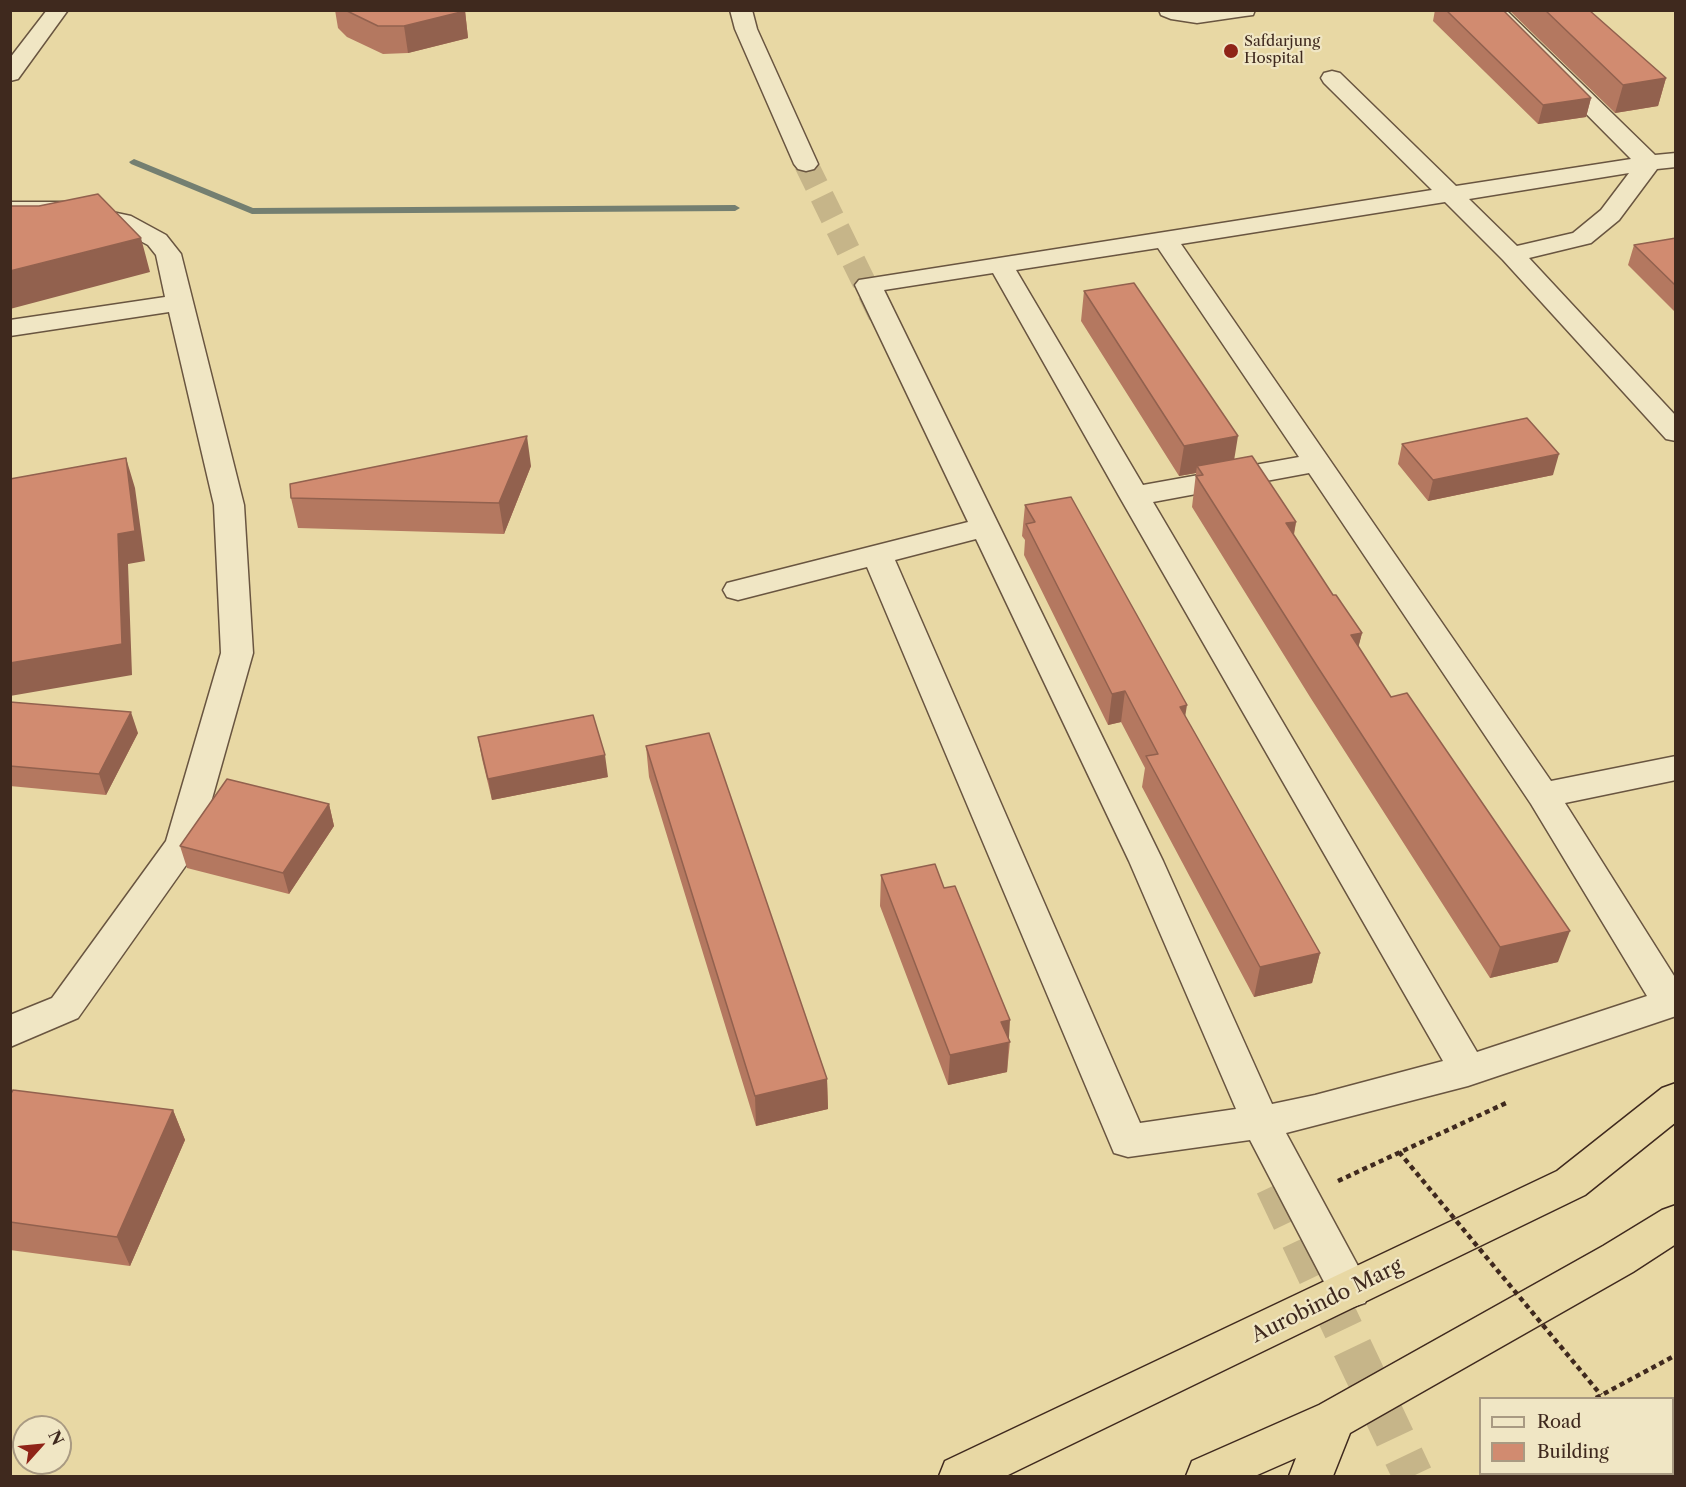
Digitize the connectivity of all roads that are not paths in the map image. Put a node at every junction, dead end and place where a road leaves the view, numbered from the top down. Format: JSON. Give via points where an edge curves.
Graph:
{"nodes":[{"id":1,"x":58,"y":10,"type":"edge"},
{"id":2,"x":741,"y":10,"type":"edge"},
{"id":3,"x":1169,"y":10,"type":"edge"},
{"id":4,"x":1245,"y":10,"type":"edge"},
{"id":5,"x":1493,"y":10,"type":"edge"},
{"id":6,"x":10,"y":74,"type":"edge"},
{"id":7,"x":1332,"y":78,"type":"dead end"},
{"id":8,"x":1676,"y":160,"type":"edge"},
{"id":9,"x":806,"y":164,"type":"tunnel mouth"},
{"id":10,"x":1648,"y":164,"type":"junction"},
{"id":11,"x":1448,"y":195,"type":"junction"},
{"id":12,"x":10,"y":209,"type":"edge"},
{"id":13,"x":1165,"y":238,"type":"junction"},
{"id":14,"x":1512,"y":255,"type":"junction"},
{"id":15,"x":1000,"y":264,"type":"junction"},
{"id":16,"x":180,"y":303,"type":"junction"},
{"id":17,"x":10,"y":328,"type":"edge"},
{"id":18,"x":1676,"y":433,"type":"edge"},
{"id":19,"x":1317,"y":463,"type":"junction"},
{"id":20,"x":1134,"y":496,"type":"junction"},
{"id":21,"x":985,"y":527,"type":"junction"},
{"id":22,"x":877,"y":554,"type":"junction"},
{"id":23,"x":738,"y":590,"type":"dead end"},
{"id":24,"x":1676,"y":768,"type":"edge"},
{"id":25,"x":1543,"y":795,"type":"junction"},
{"id":26,"x":10,"y":1032,"type":"edge"},
{"id":27,"x":1468,"y":1070,"type":"junction"},
{"id":28,"x":1676,"y":1099,"type":"edge"},
{"id":29,"x":1261,"y":1122,"type":"junction"},
{"id":30,"x":1676,"y":1222,"type":"edge"},
{"id":31,"x":1350,"y":1290,"type":"junction"},
{"id":32,"x":1334,"y":1419,"type":"junction"},
{"id":33,"x":961,"y":1476,"type":"edge"},
{"id":34,"x":1208,"y":1476,"type":"edge"},
{"id":35,"x":1311,"y":1476,"type":"edge"}],
"edges":[{"from":1,"to":6,"type":"street"},
{"from":2,"to":9,"type":"street"},
{"from":3,"to":4,"type":"street","via":[[1197,16]]},
{"from":5,"to":10,"type":"street"},
{"from":7,"to":11,"type":"street"},
{"from":8,"to":10,"type":"street"},
{"from":10,"to":11,"type":"street"},
{"from":10,"to":14,"type":"street","via":[[1610,214],[1582,238]]},
{"from":11,"to":13,"type":"street"},
{"from":11,"to":14,"type":"street"},
{"from":12,"to":16,"type":"street","via":[[95,213],[141,230],[157,240],[168,254]]},
{"from":13,"to":15,"type":"street"},
{"from":13,"to":19,"type":"street"},
{"from":14,"to":18,"type":"street"},
{"from":15,"to":20,"type":"street"},
{"from":15,"to":21,"type":"street","via":[[868,285]]},
{"from":16,"to":17,"type":"street"},
{"from":16,"to":26,"type":"street","via":[[229,505],[237,653],[182,846],[66,1008]]},
{"from":19,"to":20,"type":"street"},
{"from":19,"to":25,"type":"street"},
{"from":20,"to":27,"type":"street"},
{"from":21,"to":22,"type":"street"},
{"from":21,"to":29,"type":"street","via":[[1146,861]]},
{"from":22,"to":23,"type":"street"},
{"from":22,"to":29,"type":"street","via":[[1128,1141]]},
{"from":24,"to":25,"type":"street"},
{"from":25,"to":27,"type":"street","via":[[1671,1003]]},
{"from":27,"to":29,"type":"street"},
{"from":28,"to":31,"type":"highway","name":"Aurobindo Marg","via":[[1571,1183]]},
{"from":29,"to":31,"type":"street"},
{"from":30,"to":32,"type":"highway","via":[[1618,1259]]},
{"from":31,"to":33,"type":"highway","name":"Aurobindo Marg"},
{"from":32,"to":34,"type":"highway"},
{"from":32,"to":35,"type":"highway"}]}
